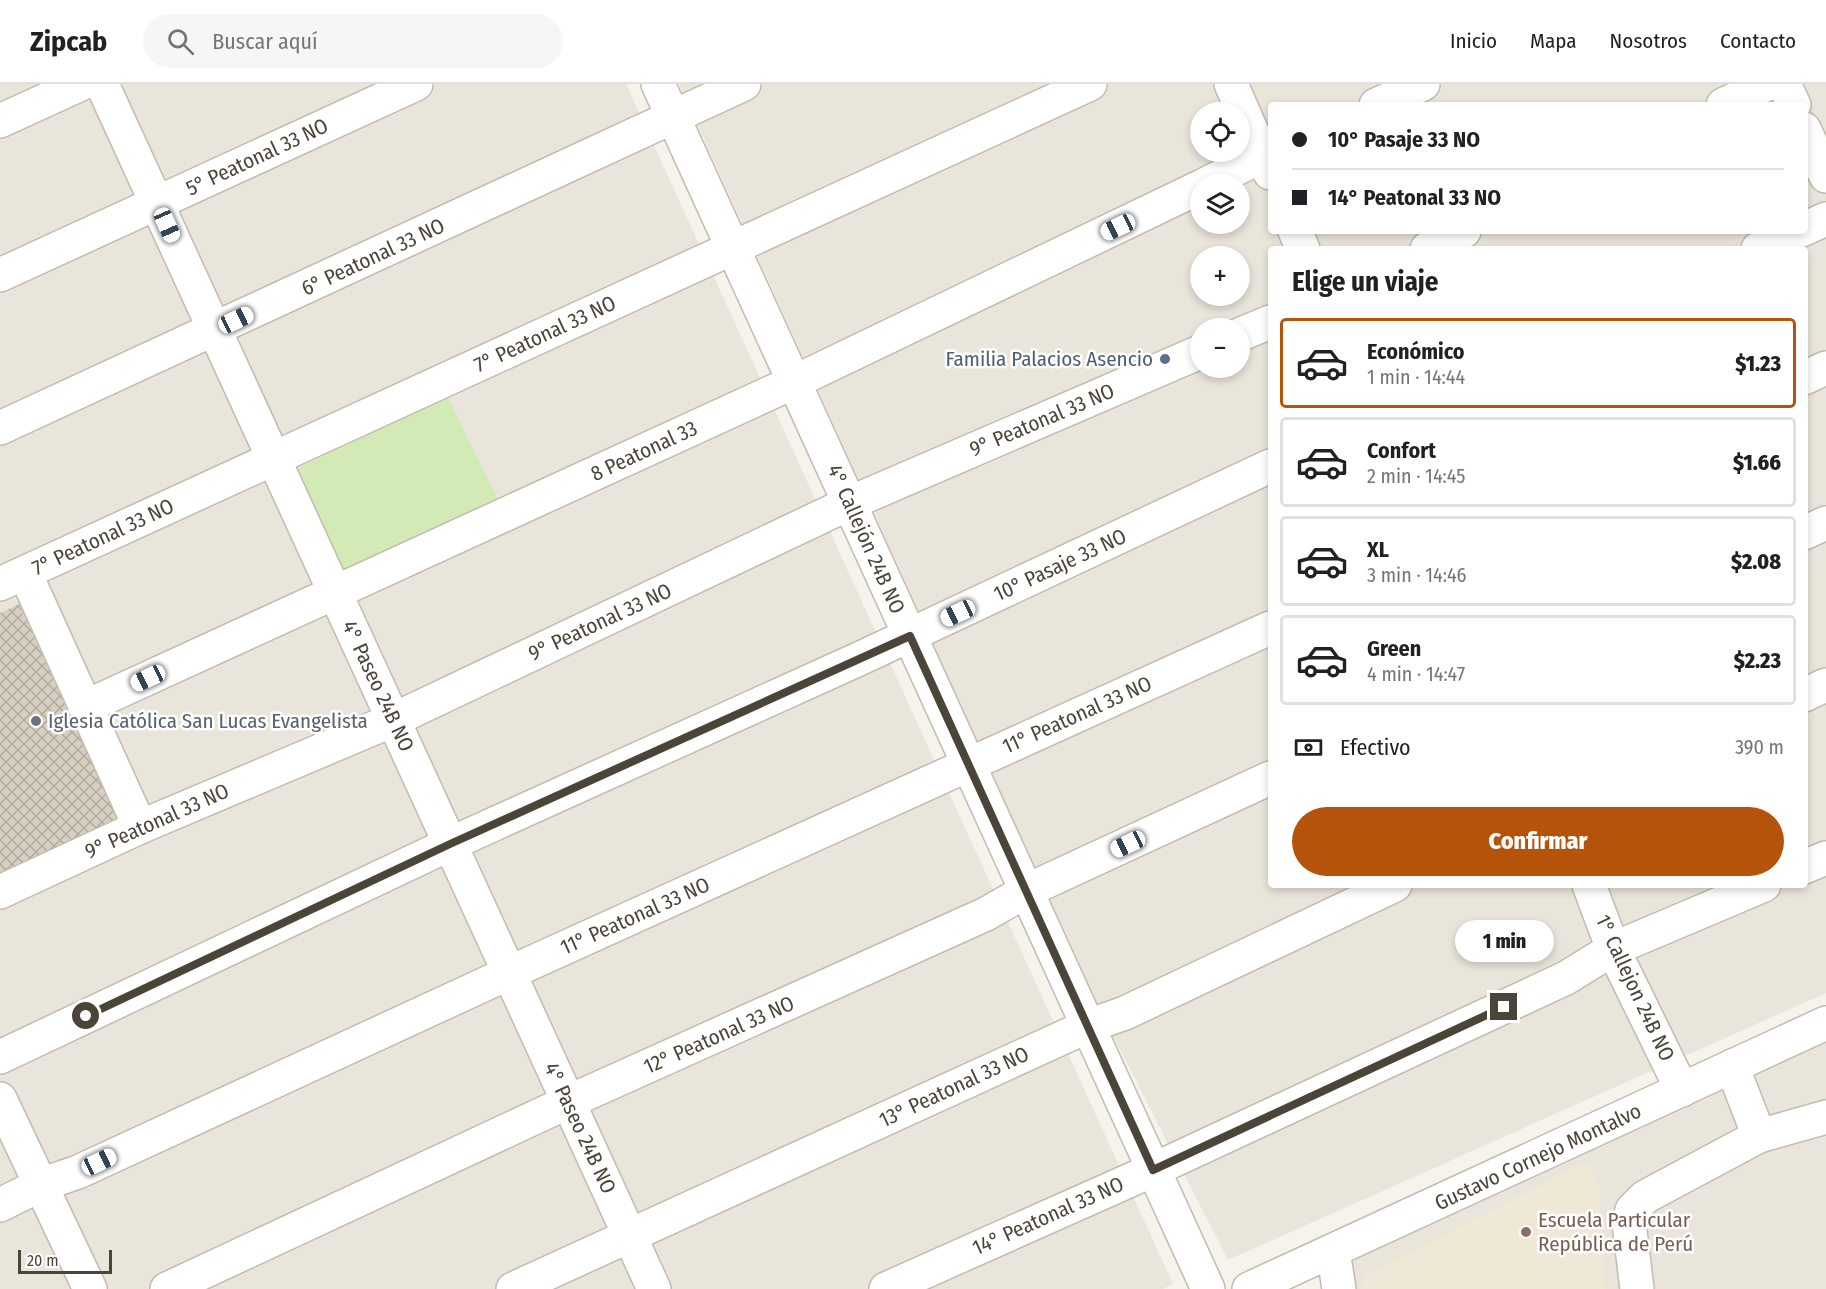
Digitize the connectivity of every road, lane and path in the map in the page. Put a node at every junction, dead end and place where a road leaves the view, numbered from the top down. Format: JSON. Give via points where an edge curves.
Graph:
{"nodes":[{"id":1,"x":81,"y":84,"type":"edge"},
{"id":2,"x":102,"y":84,"type":"edge"},
{"id":3,"x":416,"y":84,"type":"edge"},
{"id":4,"x":658,"y":84,"type":"edge"},
{"id":5,"x":744,"y":84,"type":"edge"},
{"id":6,"x":1090,"y":84,"type":"edge"},
{"id":7,"x":1231,"y":84,"type":"edge"},
{"id":8,"x":1423,"y":84,"type":"edge"},
{"id":9,"x":1767,"y":84,"type":"edge"},
{"id":10,"x":1784,"y":84,"type":"edge"},
{"id":11,"x":1383,"y":102,"type":"edge"},
{"id":12,"x":1729,"y":102,"type":"edge"},
{"id":13,"x":1793,"y":102,"type":"edge"},
{"id":14,"x":674,"y":118,"type":"junction"},
{"id":15,"x":0,"y":121,"type":"edge"},
{"id":16,"x":1808,"y":138,"type":"edge"},
{"id":17,"x":1268,"y":160,"type":"edge"},
{"id":18,"x":1232,"y":174,"type":"edge"},
{"id":19,"x":1826,"y":176,"type":"edge"},
{"id":20,"x":1190,"y":193,"type":"edge"},
{"id":21,"x":157,"y":204,"type":"junction"},
{"id":22,"x":1826,"y":219,"type":"edge"},
{"id":23,"x":1808,"y":227,"type":"edge"},
{"id":24,"x":1458,"y":234,"type":"edge"},
{"id":25,"x":1792,"y":234,"type":"edge"},
{"id":26,"x":1433,"y":246,"type":"edge"},
{"id":27,"x":1765,"y":246,"type":"edge"},
{"id":28,"x":733,"y":248,"type":"junction"},
{"id":29,"x":0,"y":275,"type":"edge"},
{"id":30,"x":1268,"y":323,"type":"edge"},
{"id":31,"x":215,"y":330,"type":"junction"},
{"id":32,"x":1250,"y":330,"type":"edge"},
{"id":33,"x":1190,"y":356,"type":"edge"},
{"id":34,"x":1826,"y":368,"type":"edge"},
{"id":35,"x":1808,"y":376,"type":"edge"},
{"id":36,"x":794,"y":382,"type":"junction"},
{"id":37,"x":0,"y":428,"type":"edge"},
{"id":38,"x":274,"y":459,"type":"junction"},
{"id":39,"x":1268,"y":467,"type":"edge"},
{"id":40,"x":850,"y":503,"type":"junction"},
{"id":41,"x":1826,"y":523,"type":"edge"},
{"id":42,"x":1808,"y":531,"type":"edge"},
{"id":43,"x":12,"y":578,"type":"edge"},
{"id":44,"x":335,"y":592,"type":"junction"},
{"id":45,"x":1268,"y":629,"type":"edge"},
{"id":46,"x":910,"y":636,"type":"junction"},
{"id":47,"x":1826,"y":685,"type":"edge"},
{"id":48,"x":1808,"y":693,"type":"edge"},
{"id":49,"x":86,"y":707,"type":"junction"},
{"id":50,"x":393,"y":720,"type":"junction"},
{"id":51,"x":969,"y":764,"type":"junction"},
{"id":52,"x":1268,"y":779,"type":"edge"},
{"id":53,"x":140,"y":827,"type":"junction"},
{"id":54,"x":450,"y":844,"type":"junction"},
{"id":55,"x":1826,"y":858,"type":"edge"},
{"id":56,"x":1808,"y":865,"type":"edge"},
{"id":57,"x":1389,"y":888,"type":"edge"},
{"id":58,"x":1590,"y":888,"type":"edge"},
{"id":59,"x":1757,"y":888,"type":"edge"},
{"id":60,"x":1026,"y":891,"type":"junction"},
{"id":61,"x":0,"y":892,"type":"edge"},
{"id":62,"x":1614,"y":949,"type":"junction"},
{"id":63,"x":509,"y":973,"type":"junction"},
{"id":64,"x":1826,"y":1023,"type":"edge"},
{"id":65,"x":1088,"y":1026,"type":"junction"},
{"id":66,"x":0,"y":1057,"type":"edge"},
{"id":67,"x":1732,"y":1066,"type":"junction"},
{"id":68,"x":1682,"y":1090,"type":"junction"},
{"id":69,"x":0,"y":1099,"type":"edge"},
{"id":70,"x":568,"y":1102,"type":"junction"},
{"id":71,"x":1826,"y":1117,"type":"edge"},
{"id":72,"x":1759,"y":1136,"type":"junction"},
{"id":73,"x":1153,"y":1170,"type":"junction"},
{"id":74,"x":40,"y":1185,"type":"junction"},
{"id":75,"x":0,"y":1205,"type":"edge"},
{"id":76,"x":630,"y":1237,"type":"junction"},
{"id":77,"x":1334,"y":1251,"type":"junction"},
{"id":78,"x":90,"y":1289,"type":"edge"},
{"id":79,"x":167,"y":1289,"type":"edge"},
{"id":80,"x":513,"y":1289,"type":"edge"},
{"id":81,"x":654,"y":1289,"type":"edge"},
{"id":82,"x":886,"y":1289,"type":"edge"},
{"id":83,"x":1208,"y":1289,"type":"edge"},
{"id":84,"x":1249,"y":1289,"type":"edge"},
{"id":85,"x":1339,"y":1289,"type":"edge"},
{"id":86,"x":1637,"y":1289,"type":"edge"}],
"edges":[{"from":1,"to":15,"type":"street"},
{"from":2,"to":21,"type":"street","name":"4° Paseo 24B NO"},
{"from":3,"to":21,"type":"street","name":"5° Peatonal 33 NO"},
{"from":4,"to":14,"type":"street","name":"4° Callejón 24B NO"},
{"from":5,"to":14,"type":"street","name":"6° Peatonal 33 NO"},
{"from":6,"to":28,"type":"street","name":"7° Peatonal 33 NO"},
{"from":7,"to":17,"type":"street"},
{"from":8,"to":11,"type":"street"},
{"from":9,"to":12,"type":"street"},
{"from":10,"to":13,"type":"street"},
{"from":14,"to":28,"type":"street","name":"4° Callejón 24B NO"},
{"from":14,"to":31,"type":"street","name":"6° Peatonal 33 NO"},
{"from":16,"to":19,"type":"street"},
{"from":17,"to":18,"type":"street"},
{"from":20,"to":36,"type":"street","name":"8 Peatonal 33"},
{"from":21,"to":29,"type":"street","name":"5° Peatonal 33 NO"},
{"from":21,"to":31,"type":"street","name":"4° Paseo 24B NO"},
{"from":22,"to":23,"type":"street"},
{"from":24,"to":26,"type":"street"},
{"from":25,"to":27,"type":"street"},
{"from":28,"to":36,"type":"street","name":"4° Callejón 24B NO"},
{"from":28,"to":38,"type":"street","name":"7° Peatonal 33 NO"},
{"from":30,"to":32,"type":"street"},
{"from":31,"to":37,"type":"street","name":"6° Peatonal 33 NO"},
{"from":31,"to":38,"type":"street","name":"4° Paseo 24B NO"},
{"from":33,"to":40,"type":"street","name":"9° Peatonal 33 NO"},
{"from":34,"to":35,"type":"street"},
{"from":36,"to":40,"type":"street","name":"4° Callejón 24B NO"},
{"from":36,"to":44,"type":"street","name":"8 Peatonal 33"},
{"from":38,"to":43,"type":"street","name":"7° Peatonal 33 NO"},
{"from":38,"to":44,"type":"street","name":"4° Paseo 24B NO"},
{"from":39,"to":46,"type":"street","name":"10° Pasaje 33 NO"},
{"from":40,"to":46,"type":"street","name":"4° Callejón 24B NO"},
{"from":40,"to":50,"type":"street","name":"9° Peatonal 33 NO"},
{"from":41,"to":42,"type":"street"},
{"from":43,"to":49,"type":"street"},
{"from":44,"to":49,"type":"street","name":"8 Peatonal 33"},
{"from":44,"to":50,"type":"street","name":"4° Paseo 24B NO"},
{"from":45,"to":51,"type":"street","name":"11° Peatonal 33 NO"},
{"from":46,"to":51,"type":"street","name":"4° Callejón 24B NO"},
{"from":46,"to":54,"type":"street","name":"10° Pasaje 33 NO"},
{"from":47,"to":48,"type":"street"},
{"from":49,"to":53,"type":"street"},
{"from":50,"to":53,"type":"street","name":"9° Peatonal 33 NO"},
{"from":50,"to":54,"type":"street","name":"4° Paseo 24B NO"},
{"from":51,"to":60,"type":"street","name":"4° Callejón 24B NO"},
{"from":51,"to":63,"type":"street","name":"11° Peatonal 33 NO"},
{"from":52,"to":60,"type":"street","name":"12° Peatonal 33 NO"},
{"from":53,"to":61,"type":"street","name":"9° Peatonal 33 NO"},
{"from":54,"to":63,"type":"street","name":"4° Paseo 24B NO"},
{"from":54,"to":66,"type":"street","name":"10° Pasaje 33 NO"},
{"from":55,"to":56,"type":"street"},
{"from":57,"to":65,"type":"street","name":"13° Peatonal 33 NO","via":[[1125,1013]]},
{"from":58,"to":62,"type":"street","name":"1° Callejon 24B NO"},
{"from":59,"to":62,"type":"street","name":"14° Peatonal 33 NO"},
{"from":60,"to":65,"type":"street","name":"4° Callejón 24B NO"},
{"from":60,"to":70,"type":"street","name":"12° Peatonal 33 NO","via":[[986,914]]},
{"from":62,"to":68,"type":"street","name":"1° Callejon 24B NO"},
{"from":62,"to":73,"type":"street","name":"14° Peatonal 33 NO","via":[[1566,978]]},
{"from":63,"to":70,"type":"street","name":"4° Paseo 24B NO"},
{"from":63,"to":74,"type":"street","name":"11° Peatonal 33 NO","via":[[78,1172]]},
{"from":64,"to":67,"type":"street","name":"Gustavo Cornejo Montalvo"},
{"from":65,"to":73,"type":"street","name":"4° Callejón 24B NO"},
{"from":65,"to":76,"type":"street","name":"13° Peatonal 33 NO"},
{"from":67,"to":68,"type":"street","name":"Gustavo Cornejo Montalvo"},
{"from":67,"to":72,"type":"street"},
{"from":68,"to":77,"type":"street","name":"Gustavo Cornejo Montalvo"},
{"from":69,"to":74,"type":"street"},
{"from":70,"to":76,"type":"street","name":"4° Paseo 24B NO"},
{"from":70,"to":79,"type":"street","name":"12° Peatonal 33 NO"},
{"from":71,"to":72,"type":"street"},
{"from":72,"to":86,"type":"street","via":[[1645,1197],[1632,1210],[1629,1223]]},
{"from":73,"to":82,"type":"street","name":"14° Peatonal 33 NO"},
{"from":73,"to":83,"type":"street","name":"4° Callejón 24B NO"},
{"from":74,"to":75,"type":"street","name":"11° Peatonal 33 NO"},
{"from":74,"to":78,"type":"street"},
{"from":76,"to":80,"type":"street","name":"13° Peatonal 33 NO"},
{"from":76,"to":81,"type":"street","name":"4° Paseo 24B NO"},
{"from":77,"to":84,"type":"street","name":"Gustavo Cornejo Montalvo"},
{"from":77,"to":85,"type":"street"}]}
